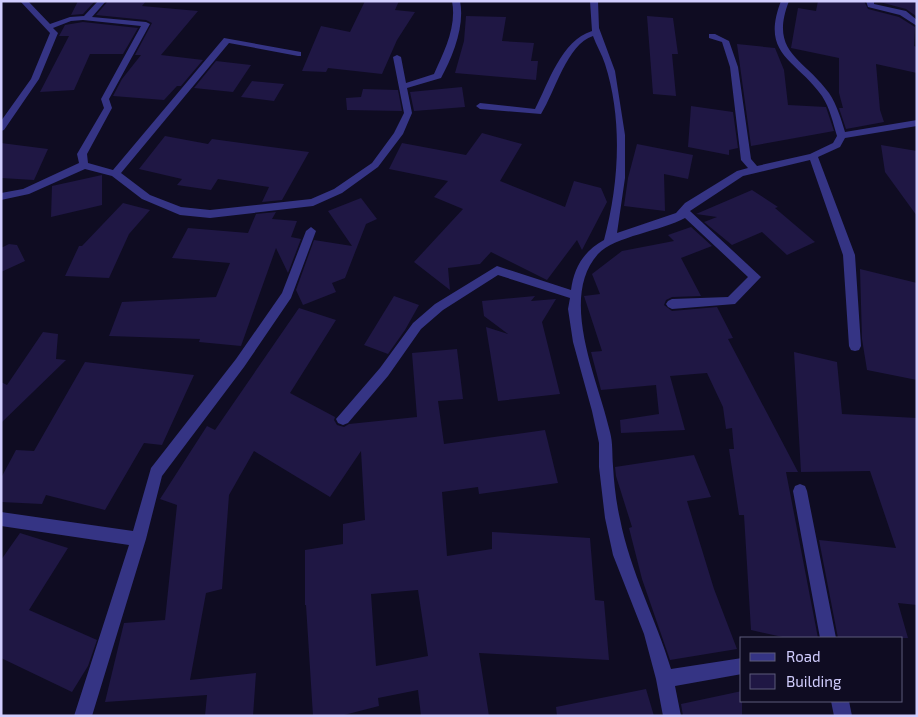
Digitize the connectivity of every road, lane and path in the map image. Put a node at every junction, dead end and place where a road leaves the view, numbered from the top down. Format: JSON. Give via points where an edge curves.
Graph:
{"nodes":[{"id":1,"x":24,"y":1,"type":"edge"},
{"id":2,"x":102,"y":1,"type":"edge"},
{"id":3,"x":456,"y":1,"type":"edge"},
{"id":4,"x":594,"y":1,"type":"edge"},
{"id":5,"x":785,"y":1,"type":"edge"},
{"id":6,"x":870,"y":1,"type":"edge"},
{"id":7,"x":86,"y":18,"type":"junction"},
{"id":8,"x":917,"y":24,"type":"edge"},
{"id":9,"x":48,"y":27,"type":"junction"},
{"id":10,"x":596,"y":32,"type":"junction"},
{"id":11,"x":712,"y":36,"type":"dead end"},
{"id":12,"x":298,"y":54,"type":"dead end"},
{"id":13,"x":397,"y":57,"type":"dead end"},
{"id":14,"x":403,"y":87,"type":"junction"},
{"id":15,"x":480,"y":106,"type":"dead end"},
{"id":16,"x":917,"y":123,"type":"edge"},
{"id":17,"x":1,"y":128,"type":"edge"},
{"id":18,"x":842,"y":136,"type":"junction"},
{"id":19,"x":813,"y":156,"type":"junction"},
{"id":20,"x":84,"y":165,"type":"junction"},
{"id":21,"x":755,"y":169,"type":"junction"},
{"id":22,"x":115,"y":174,"type":"junction"},
{"id":23,"x":1,"y":197,"type":"edge"},
{"id":24,"x":684,"y":211,"type":"junction"},
{"id":25,"x":311,"y":231,"type":"dead end"},
{"id":26,"x":608,"y":242,"type":"junction"},
{"id":27,"x":576,"y":296,"type":"junction"},
{"id":28,"x":672,"y":304,"type":"dead end"},
{"id":29,"x":855,"y":346,"type":"dead end"},
{"id":30,"x":344,"y":418,"type":"dead end"},
{"id":31,"x":800,"y":491,"type":"dead end"},
{"id":32,"x":1,"y":519,"type":"edge"},
{"id":33,"x":138,"y":539,"type":"junction"},
{"id":34,"x":828,"y":637,"type":"edge"},
{"id":35,"x":740,"y":666,"type":"edge"},
{"id":36,"x":665,"y":679,"type":"junction"},
{"id":37,"x":840,"y":702,"type":"edge"},
{"id":38,"x":83,"y":716,"type":"edge"},
{"id":39,"x":672,"y":716,"type":"edge"},
{"id":40,"x":843,"y":716,"type":"edge"}],
"edges":[{"from":1,"to":9,"type":"street"},
{"from":2,"to":7,"type":"street"},
{"from":3,"to":14,"type":"street","via":[[459,11],[438,76]]},
{"from":4,"to":10,"type":"street"},
{"from":5,"to":18,"type":"street","via":[[779,12],[776,35],[780,45],[825,94],[833,107]]},
{"from":6,"to":8,"type":"street","via":[[871,5],[903,13]]},
{"from":7,"to":9,"type":"street","via":[[70,19]]},
{"from":7,"to":20,"type":"street","via":[[146,24],[105,99],[108,108],[82,154]]},
{"from":9,"to":17,"type":"street","via":[[54,34],[35,79]]},
{"from":10,"to":15,"type":"street","via":[[584,36],[569,52],[538,112]]},
{"from":10,"to":26,"type":"street","via":[[608,57],[615,88],[623,156],[616,220]]},
{"from":11,"to":21,"type":"street","via":[[725,41],[734,67],[746,160]]},
{"from":12,"to":22,"type":"street","via":[[227,40]]},
{"from":13,"to":14,"type":"street"},
{"from":14,"to":22,"type":"street","via":[[408,113],[398,134],[375,165],[338,191],[313,202],[210,214],[180,211],[146,196]]},
{"from":16,"to":18,"type":"street"},
{"from":18,"to":19,"type":"street","via":[[837,145]]},
{"from":19,"to":21,"type":"street"},
{"from":19,"to":29,"type":"street","via":[[849,255]]},
{"from":20,"to":22,"type":"street"},
{"from":20,"to":23,"type":"street","via":[[25,192]]},
{"from":21,"to":24,"type":"street","via":[[724,182]]},
{"from":24,"to":26,"type":"street","via":[[680,216]]},
{"from":24,"to":28,"type":"street","via":[[754,277],[730,301]]},
{"from":25,"to":33,"type":"street","via":[[288,295],[156,473]]},
{"from":26,"to":27,"type":"street","via":[[595,250],[579,273]]},
{"from":27,"to":30,"type":"street","via":[[497,270],[439,307],[417,326],[384,372]]},
{"from":27,"to":36,"type":"street","via":[[574,309],[579,342],[606,443],[614,528]]},
{"from":31,"to":34,"type":"street"},
{"from":32,"to":33,"type":"street"},
{"from":33,"to":38,"type":"street"},
{"from":35,"to":36,"type":"street"},
{"from":36,"to":39,"type":"street"},
{"from":37,"to":40,"type":"street"}]}
